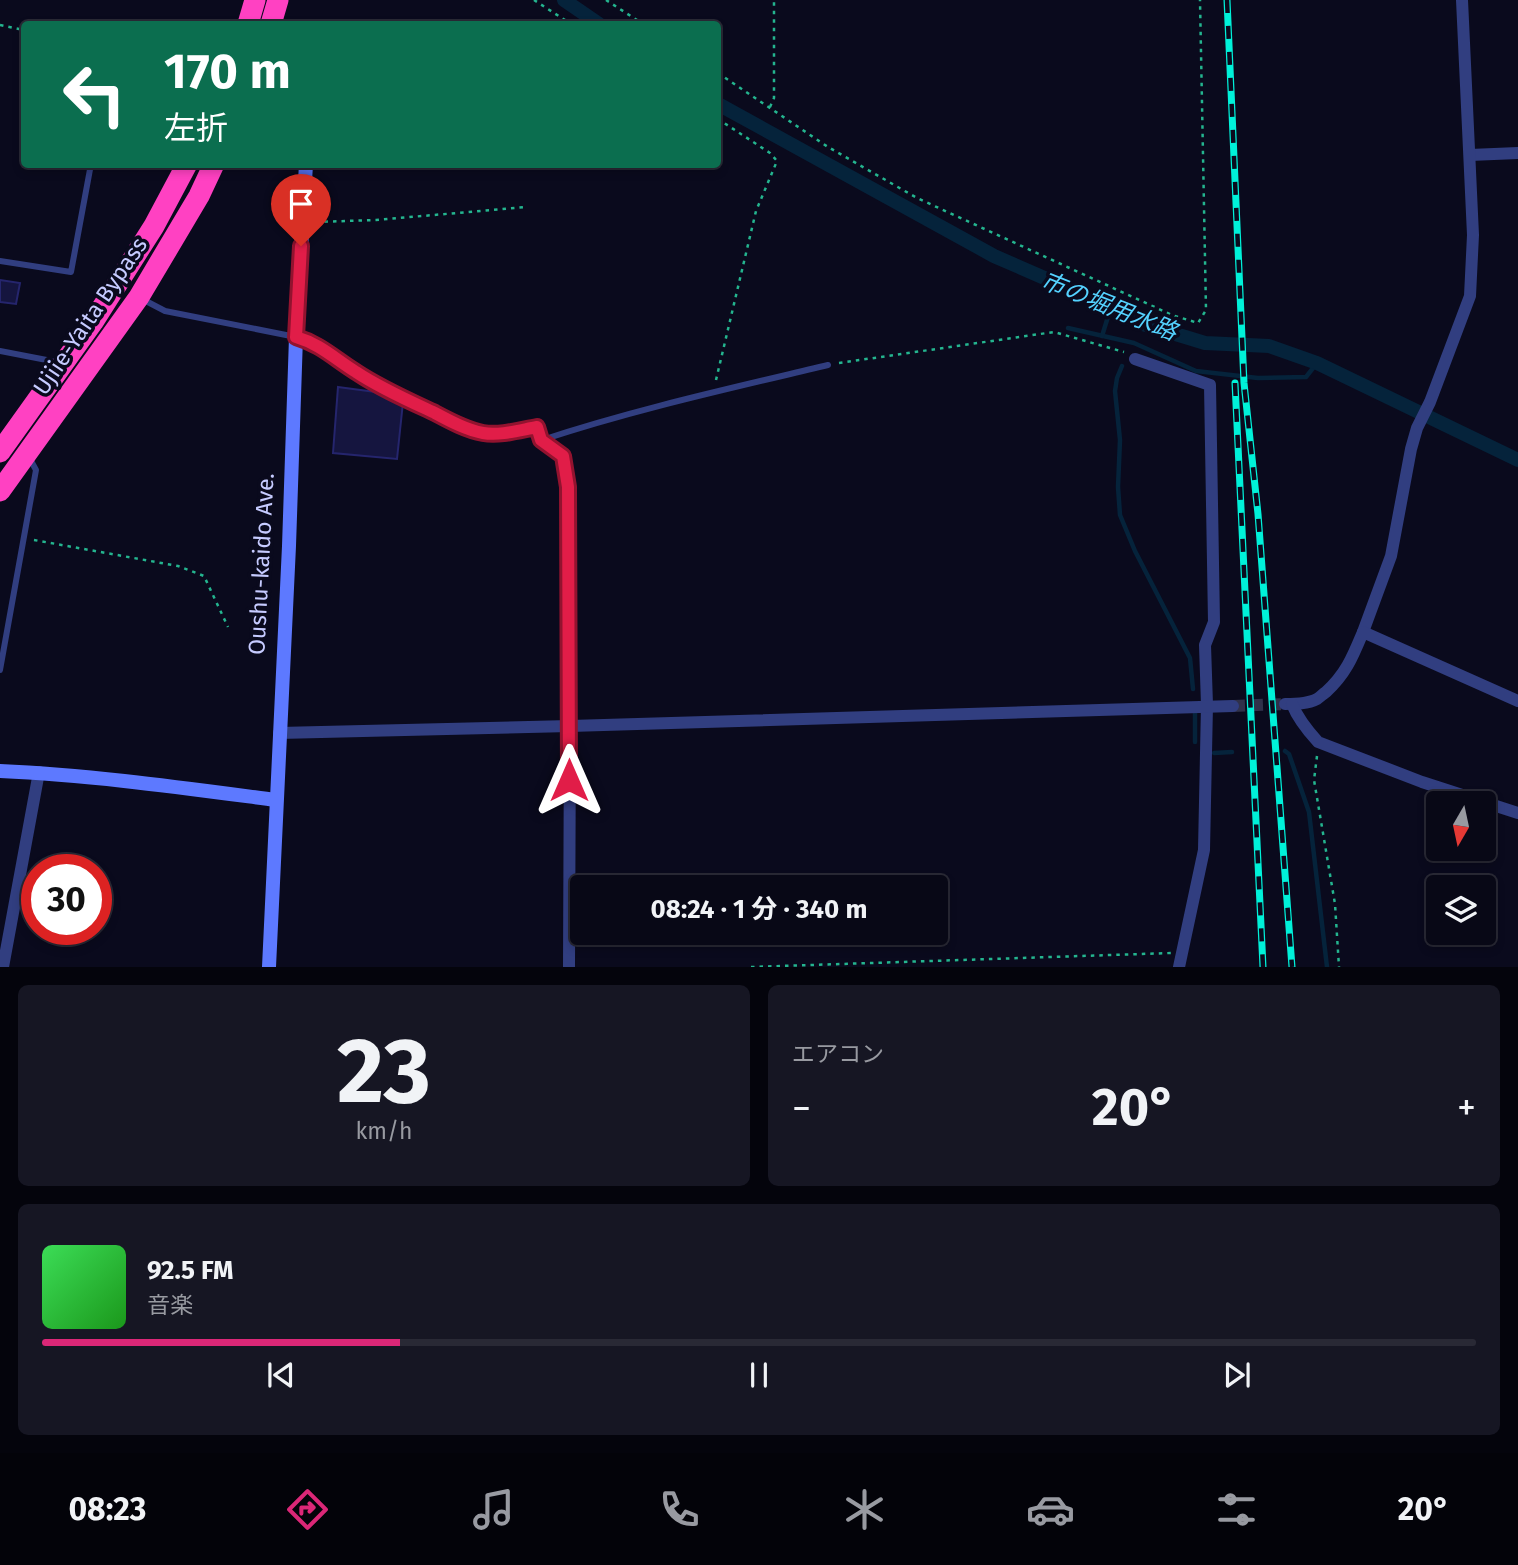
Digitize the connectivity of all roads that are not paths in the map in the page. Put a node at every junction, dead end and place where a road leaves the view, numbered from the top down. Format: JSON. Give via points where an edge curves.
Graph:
{"nodes":[{"id":1,"x":255,"y":0,"type":"edge"},
{"id":2,"x":278,"y":0,"type":"edge"},
{"id":3,"x":291,"y":0,"type":"edge"},
{"id":4,"x":1462,"y":0,"type":"edge"},
{"id":5,"x":249,"y":21,"type":"edge"},
{"id":6,"x":272,"y":21,"type":"edge"},
{"id":7,"x":286,"y":21,"type":"edge"},
{"id":8,"x":1518,"y":153,"type":"edge"},
{"id":9,"x":1470,"y":155,"type":"junction"},
{"id":10,"x":90,"y":168,"type":"edge"},
{"id":11,"x":185,"y":168,"type":"edge"},
{"id":12,"x":212,"y":168,"type":"edge"},
{"id":13,"x":306,"y":168,"type":"edge"},
{"id":14,"x":0,"y":261,"type":"edge"},
{"id":15,"x":139,"y":297,"type":"junction"},
{"id":16,"x":296,"y":337,"type":"junction"},
{"id":17,"x":0,"y":351,"type":"edge"},
{"id":18,"x":1135,"y":359,"type":"road end"},
{"id":19,"x":828,"y":365,"type":"road end"},
{"id":20,"x":60,"y":367,"type":"junction"},
{"id":21,"x":541,"y":440,"type":"junction"},
{"id":22,"x":0,"y":452,"type":"edge"},
{"id":23,"x":26,"y":455,"type":"junction"},
{"id":24,"x":0,"y":491,"type":"edge"},
{"id":25,"x":1363,"y":632,"type":"junction"},
{"id":26,"x":0,"y":670,"type":"edge"},
{"id":27,"x":1518,"y":701,"type":"edge"},
{"id":28,"x":1207,"y":705,"type":"junction"},
{"id":29,"x":1233,"y":706,"type":"tunnel mouth"},
{"id":30,"x":570,"y":726,"type":"junction"},
{"id":31,"x":279,"y":733,"type":"junction"},
{"id":32,"x":0,"y":771,"type":"edge"},
{"id":33,"x":39,"y":772,"type":"junction"},
{"id":34,"x":276,"y":800,"type":"junction"},
{"id":35,"x":1518,"y":813,"type":"edge"},
{"id":36,"x":3,"y":967,"type":"edge"},
{"id":37,"x":269,"y":967,"type":"edge"},
{"id":38,"x":569,"y":967,"type":"edge"},
{"id":39,"x":1179,"y":967,"type":"edge"}],
"edges":[{"from":1,"to":5,"type":"highway"},
{"from":2,"to":6,"type":"highway"},
{"from":3,"to":7,"type":"highway"},
{"from":4,"to":9,"type":"street"},
{"from":8,"to":9,"type":"street"},
{"from":9,"to":25,"type":"street","via":[[1470,296],[1417,428],[1391,556]]},
{"from":10,"to":14,"type":"lane","via":[[71,272]]},
{"from":11,"to":20,"type":"highway","name":"Ujiie-Yaita Bypass","via":[[141,247]]},
{"from":12,"to":15,"type":"highway","name":"Ujiie-Yaita Bypass"},
{"from":13,"to":16,"type":"main road","name":"Oushu-kaido Ave."},
{"from":15,"to":16,"type":"lane","via":[[165,311]]},
{"from":15,"to":23,"type":"highway","name":"Ujiie-Yaita Bypass"},
{"from":16,"to":21,"type":"street","via":[[450,421],[493,434],[537,427]]},
{"from":16,"to":31,"type":"main road","name":"Oushu-kaido Ave."},
{"from":17,"to":20,"type":"lane","via":[[57,362]]},
{"from":18,"to":28,"type":"street","via":[[1210,385],[1214,622],[1205,645]]},
{"from":19,"to":21,"type":"lane","via":[[718,390]]},
{"from":20,"to":22,"type":"highway","name":"Ujiie-Yaita Bypass"},
{"from":21,"to":30,"type":"street","via":[[563,456],[568,487]]},
{"from":23,"to":24,"type":"highway","name":"Ujiie-Yaita Bypass"},
{"from":23,"to":26,"type":"lane","via":[[36,470]]},
{"from":25,"to":27,"type":"street"},
{"from":25,"to":35,"type":"street","via":[[1341,678],[1317,699],[1288,704],[1306,729],[1318,742]]},
{"from":28,"to":29,"type":"street"},
{"from":28,"to":30,"type":"street"},
{"from":28,"to":39,"type":"street","via":[[1204,850]]},
{"from":30,"to":31,"type":"street"},
{"from":30,"to":38,"type":"street"},
{"from":31,"to":34,"type":"main road","name":"Oushu-kaido Ave."},
{"from":32,"to":33,"type":"main road"},
{"from":33,"to":34,"type":"main road"},
{"from":33,"to":36,"type":"street"},
{"from":34,"to":37,"type":"main road","name":"Oushu-kaido Ave."}]}
